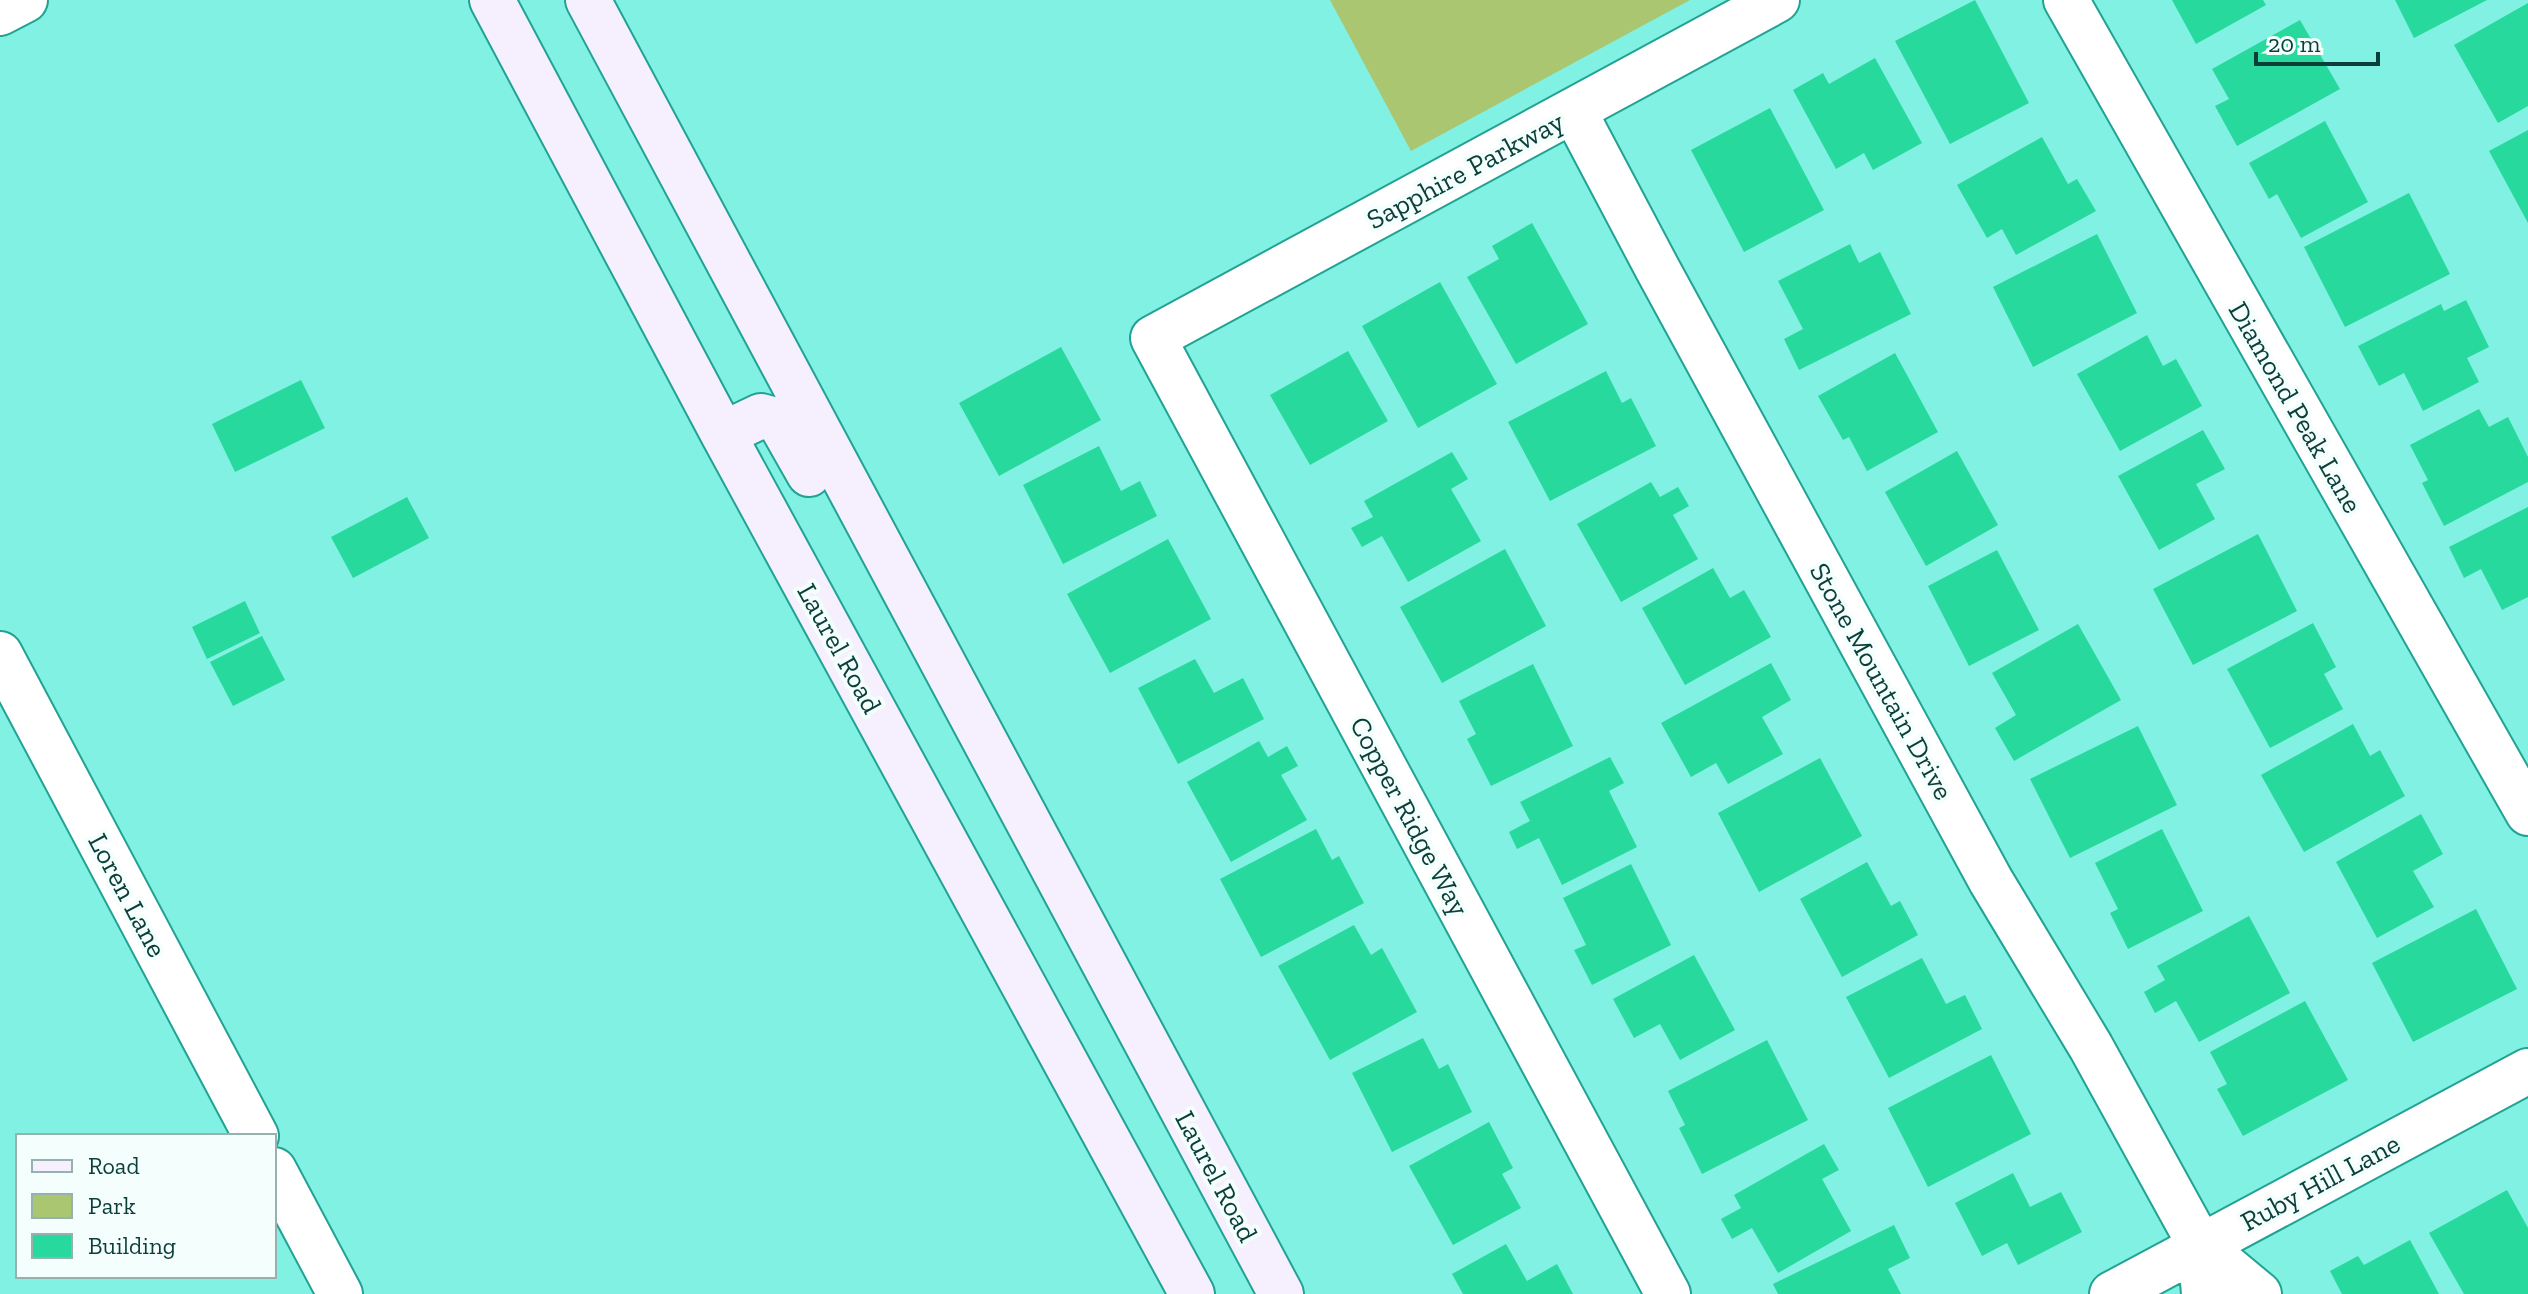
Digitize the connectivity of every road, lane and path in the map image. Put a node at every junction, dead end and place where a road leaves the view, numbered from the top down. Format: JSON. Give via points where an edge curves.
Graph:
{"nodes":[{"id":1,"x":25,"y":0,"type":"edge"},
{"id":2,"x":492,"y":0,"type":"edge"},
{"id":3,"x":588,"y":0,"type":"edge"},
{"id":4,"x":1777,"y":0,"type":"edge"},
{"id":5,"x":2066,"y":0,"type":"edge"},
{"id":6,"x":0,"y":13,"type":"edge"},
{"id":7,"x":1574,"y":111,"type":"junction"},
{"id":8,"x":1153,"y":338,"type":"joint"},
{"id":9,"x":723,"y":434,"type":"junction"},
{"id":10,"x":883,"y":552,"type":"junction"},
{"id":11,"x":0,"y":654,"type":"edge"},
{"id":12,"x":2528,"y":813,"type":"edge"},
{"id":13,"x":2528,"y":1071,"type":"edge"},
{"id":14,"x":255,"y":1134,"type":"edge"},
{"id":15,"x":276,"y":1174,"type":"edge"},
{"id":16,"x":2200,"y":1245,"type":"junction"},
{"id":17,"x":340,"y":1294,"type":"edge"},
{"id":18,"x":1192,"y":1294,"type":"edge"},
{"id":19,"x":1281,"y":1294,"type":"edge"},
{"id":20,"x":1668,"y":1294,"type":"edge"},
{"id":21,"x":2112,"y":1294,"type":"edge"},
{"id":22,"x":2204,"y":1294,"type":"edge"},
{"id":23,"x":2259,"y":1294,"type":"edge"}],
"edges":[{"from":1,"to":6,"type":"street"},
{"from":2,"to":9,"type":"main road","name":"Laurel Road"},
{"from":3,"to":10,"type":"main road","name":"Laurel Road"},
{"from":4,"to":7,"type":"street","name":"Sapphire Parkway"},
{"from":5,"to":12,"type":"street","name":"Diamond Peak Lane"},
{"from":7,"to":8,"type":"street","name":"Sapphire Parkway"},
{"from":7,"to":16,"type":"street","name":"Stone Mountain Drive","via":[[1991,881],[2091,1047]]},
{"from":8,"to":20,"type":"street","name":"Copper Ridge Way"},
{"from":9,"to":10,"type":"main road","via":[[761,416],[779,421],[820,492]]},
{"from":9,"to":18,"type":"main road","name":"Laurel Road"},
{"from":10,"to":19,"type":"main road","name":"Laurel Road"},
{"from":11,"to":14,"type":"street","name":"Loren Lane"},
{"from":13,"to":16,"type":"street","name":"Ruby Hill Lane"},
{"from":15,"to":17,"type":"street"},
{"from":16,"to":21,"type":"street","name":"Ruby Hill Lane"},
{"from":16,"to":22,"type":"street","name":"Stone Mountain Drive"},
{"from":16,"to":23,"type":"street","name":"Stone Mountain Drive"}]}
